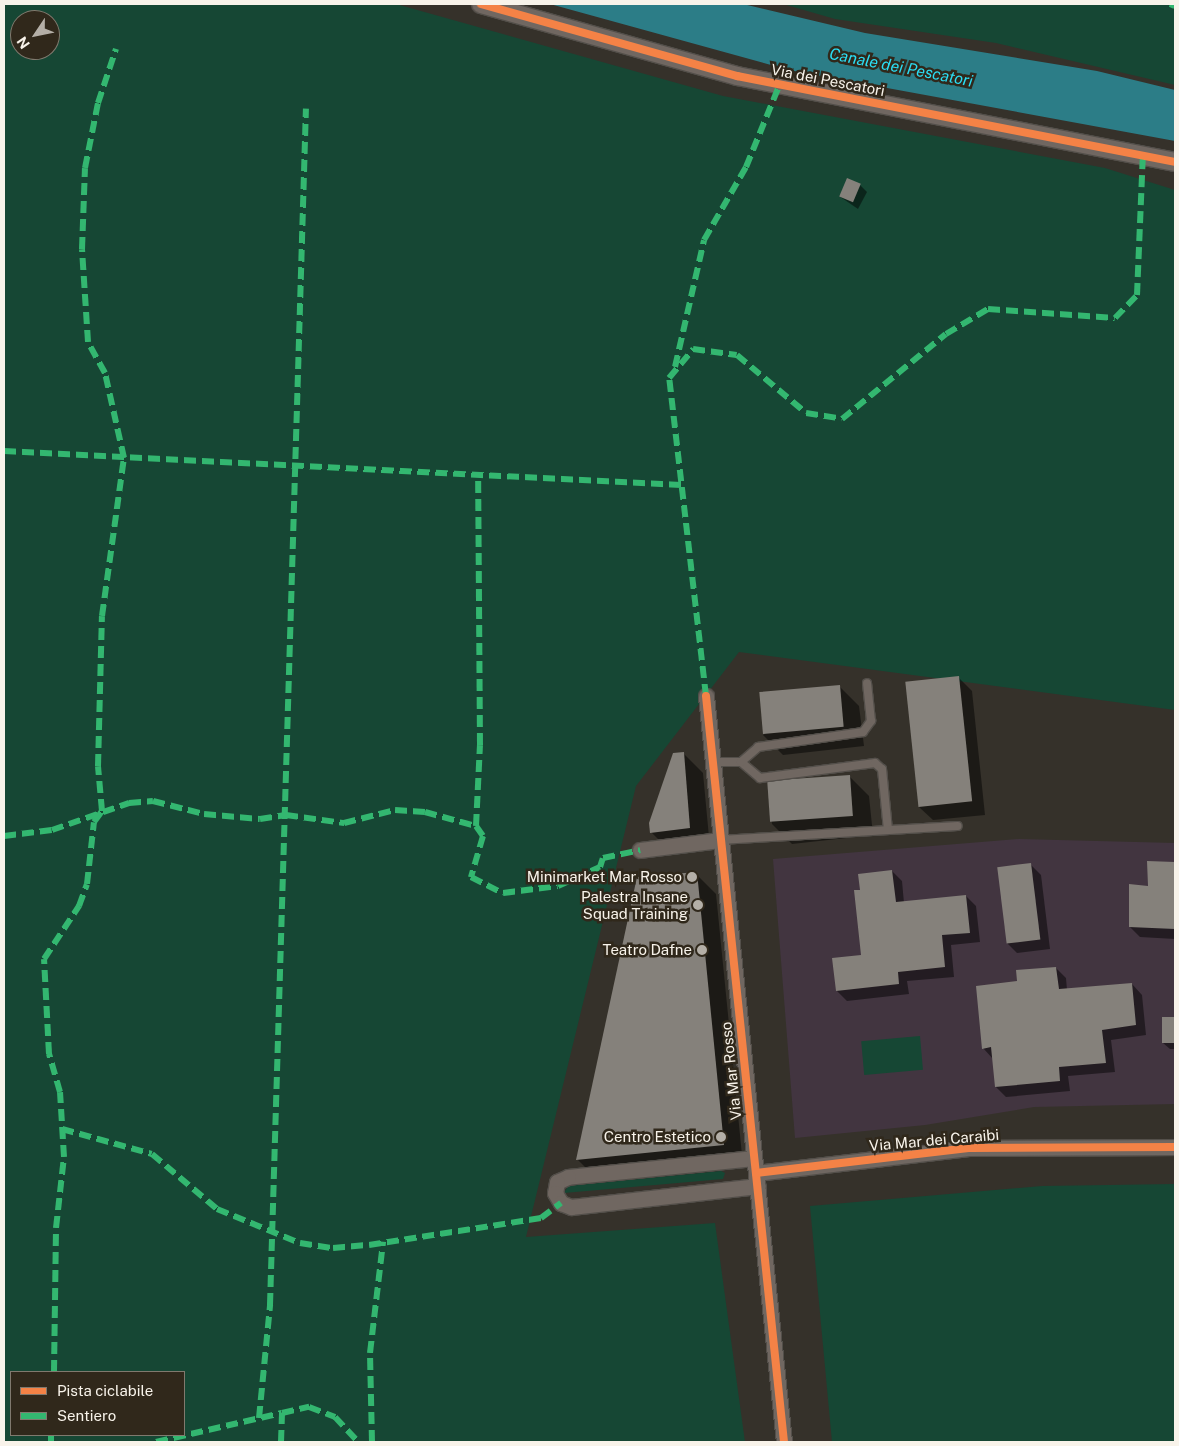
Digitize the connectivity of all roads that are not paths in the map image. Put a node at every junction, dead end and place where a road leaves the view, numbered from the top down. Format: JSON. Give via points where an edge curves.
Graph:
{"nodes":[{"id":1,"x":481,"y":4,"type":"edge"},
{"id":2,"x":1175,"y":162,"type":"edge"},
{"id":3,"x":867,"y":683,"type":"dead end"},
{"id":4,"x":706,"y":696,"type":"dead end"},
{"id":5,"x":712,"y":762,"type":"junction"},
{"id":6,"x":741,"y":762,"type":"junction"},
{"id":7,"x":958,"y":826,"type":"dead end"},
{"id":8,"x":888,"y":830,"type":"junction"},
{"id":9,"x":720,"y":840,"type":"junction"},
{"id":10,"x":640,"y":850,"type":"dead end"},
{"id":11,"x":1175,"y":1147,"type":"edge"},
{"id":12,"x":756,"y":1173,"type":"junction"},
{"id":13,"x":784,"y":1442,"type":"edge"}],
"edges":[{"from":1,"to":2,"type":"street","name":"Via dei Pescatori","via":[[737,76]]},
{"from":3,"to":6,"type":"lane","via":[[871,721],[863,732],[758,746]]},
{"from":4,"to":5,"type":"street","name":"Via Mar Rosso"},
{"from":5,"to":6,"type":"lane"},
{"from":5,"to":9,"type":"street","name":"Via Mar Rosso"},
{"from":6,"to":8,"type":"lane","via":[[760,778],[874,763],[882,769]]},
{"from":7,"to":8,"type":"lane"},
{"from":8,"to":9,"type":"lane"},
{"from":9,"to":10,"type":"street"},
{"from":9,"to":12,"type":"street","name":"Via Mar Rosso"},
{"from":11,"to":12,"type":"street","name":"Via Mar dei Caraibi","via":[[969,1148]]},
{"from":12,"to":12,"type":"street","name":"Via Mar dei Caraibi","via":[[568,1177],[557,1182],[555,1193],[561,1203],[571,1207]]},
{"from":12,"to":13,"type":"street","name":"Via Mar Rosso"}]}
